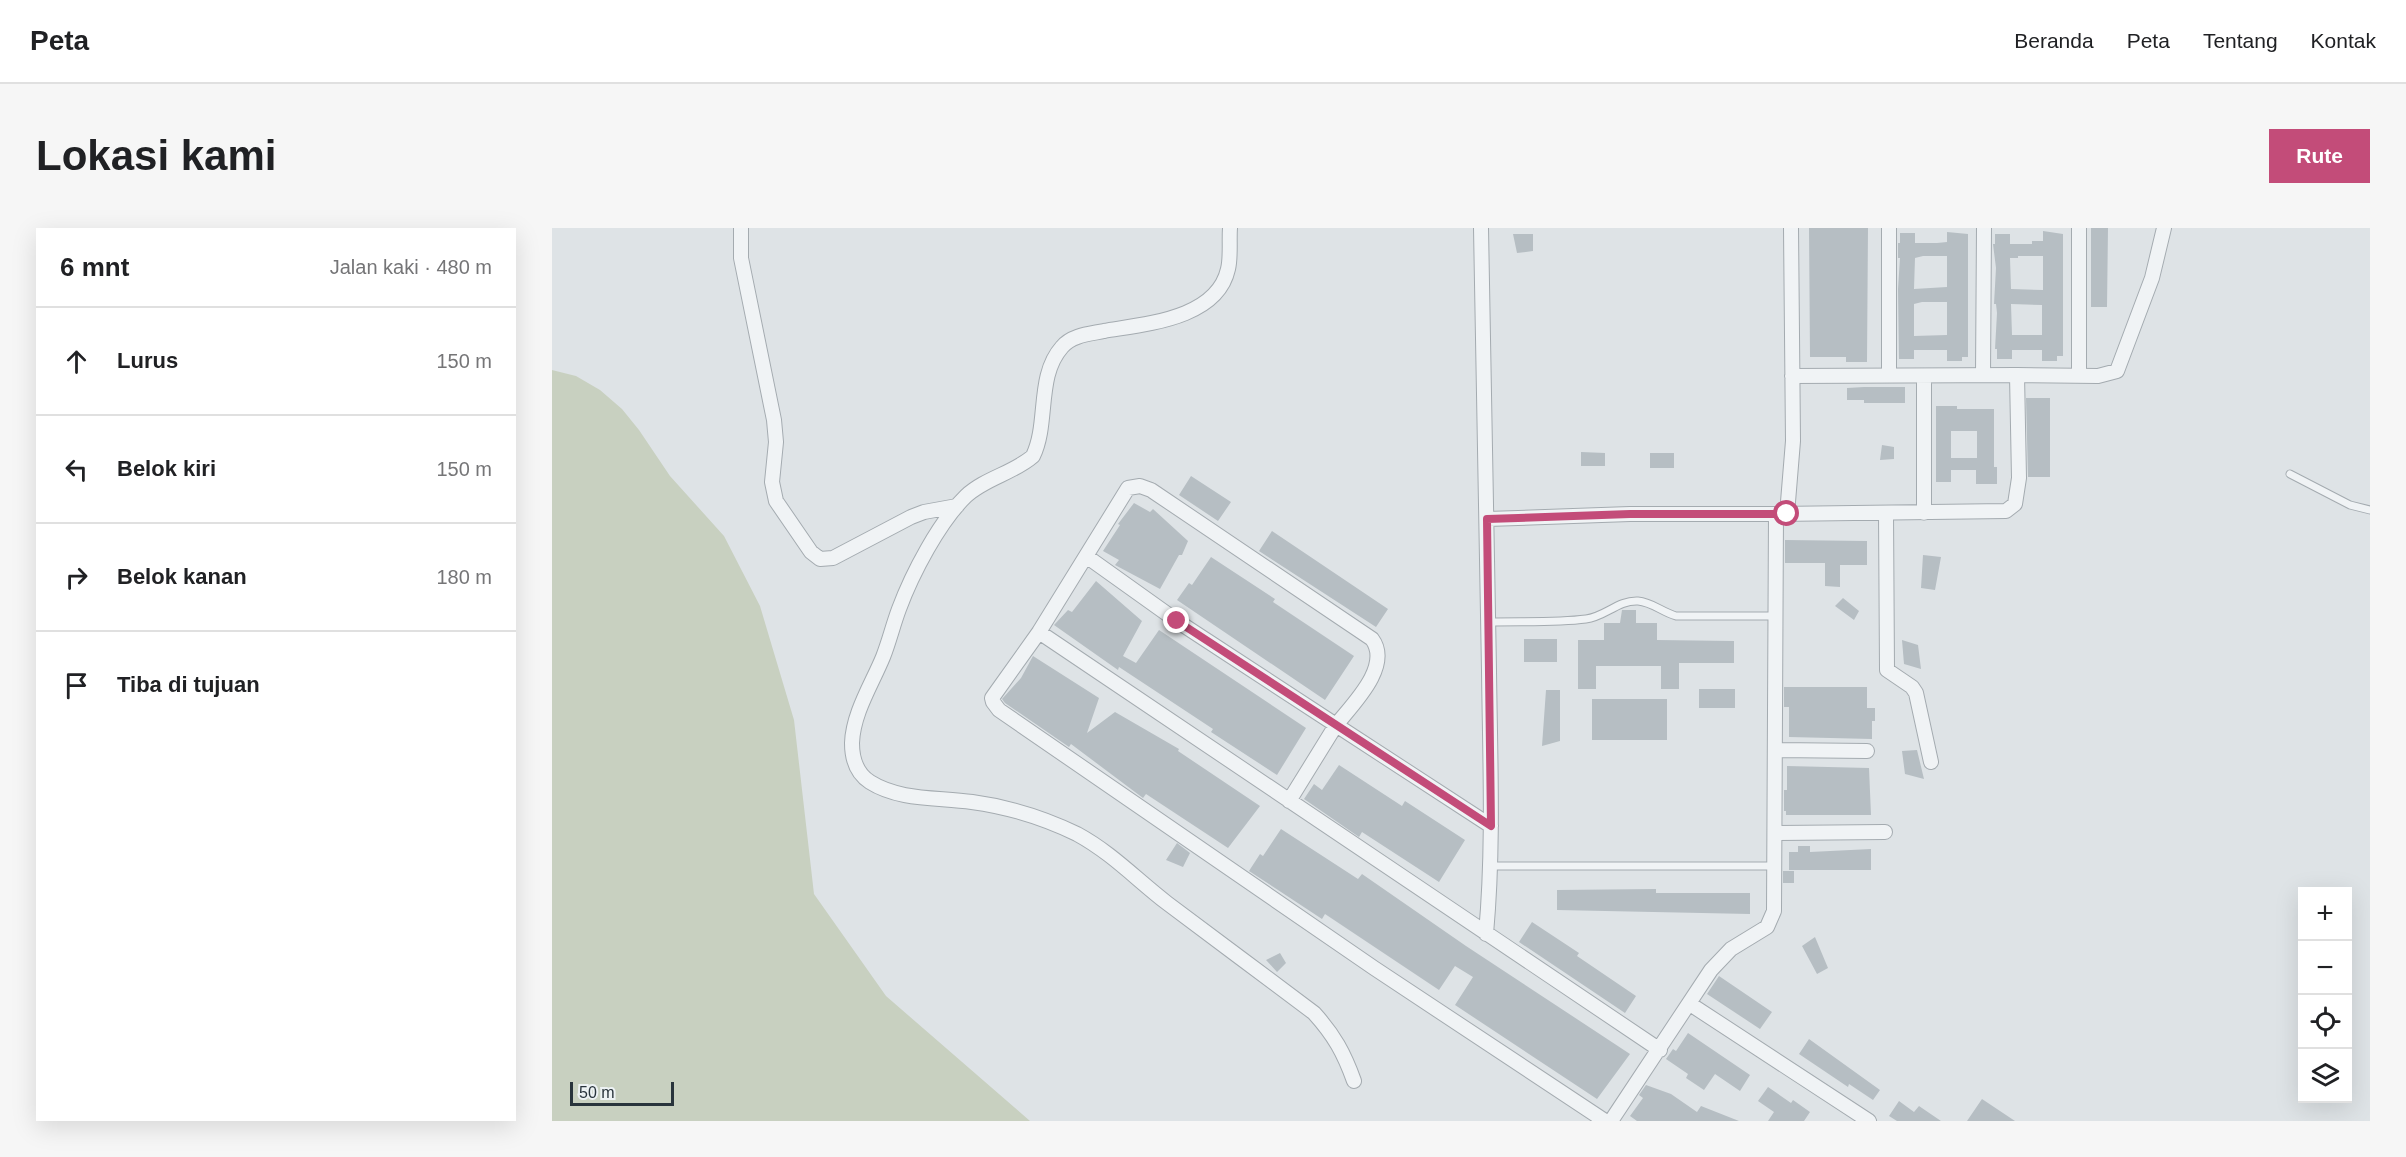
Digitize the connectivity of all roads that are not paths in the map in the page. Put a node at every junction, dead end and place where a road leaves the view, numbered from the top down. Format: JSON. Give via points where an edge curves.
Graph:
{"nodes":[{"id":1,"x":741,"y":228,"type":"edge"},
{"id":2,"x":1230,"y":228,"type":"edge"},
{"id":3,"x":1481,"y":228,"type":"edge"},
{"id":4,"x":1791,"y":228,"type":"edge"},
{"id":5,"x":1889,"y":228,"type":"edge"},
{"id":6,"x":1984,"y":228,"type":"edge"},
{"id":7,"x":2079,"y":228,"type":"edge"},
{"id":8,"x":2164,"y":228,"type":"edge"},
{"id":9,"x":1924,"y":375,"type":"junction"},
{"id":10,"x":1983,"y":375,"type":"junction"},
{"id":11,"x":2017,"y":375,"type":"junction"},
{"id":12,"x":1792,"y":376,"type":"junction"},
{"id":13,"x":1889,"y":376,"type":"junction"},
{"id":14,"x":2079,"y":376,"type":"junction"},
{"id":15,"x":2290,"y":474,"type":"dead end"},
{"id":16,"x":957,"y":506,"type":"junction"},
{"id":17,"x":2370,"y":510,"type":"edge"},
{"id":18,"x":1886,"y":513,"type":"junction"},
{"id":19,"x":1924,"y":513,"type":"junction"},
{"id":20,"x":1782,"y":514,"type":"junction"},
{"id":21,"x":1487,"y":519,"type":"junction"},
{"id":22,"x":1086,"y":556,"type":"junction"},
{"id":23,"x":1776,"y":616,"type":"junction"},
{"id":24,"x":1489,"y":622,"type":"junction"},
{"id":25,"x":1039,"y":632,"type":"junction"},
{"id":26,"x":1336,"y":725,"type":"junction"},
{"id":27,"x":1775,"y":750,"type":"junction"},
{"id":28,"x":1867,"y":751,"type":"dead end"},
{"id":29,"x":1931,"y":762,"type":"dead end"},
{"id":30,"x":1289,"y":801,"type":"junction"},
{"id":31,"x":1491,"y":826,"type":"junction"},
{"id":32,"x":1885,"y":832,"type":"dead end"},
{"id":33,"x":1775,"y":833,"type":"junction"},
{"id":34,"x":1490,"y":866,"type":"junction"},
{"id":35,"x":1775,"y":866,"type":"junction"},
{"id":36,"x":1486,"y":934,"type":"junction"},
{"id":37,"x":1690,"y":1004,"type":"junction"},
{"id":38,"x":1660,"y":1050,"type":"junction"},
{"id":39,"x":1354,"y":1081,"type":"dead end"},
{"id":40,"x":1605,"y":1121,"type":"edge"},
{"id":41,"x":1611,"y":1121,"type":"edge"},
{"id":42,"x":1869,"y":1121,"type":"edge"}],
"edges":[{"from":1,"to":16,"type":"street","via":[[741,258],[774,420],[772,483],[780,507],[811,552],[820,559],[833,558],[911,517]]},
{"from":2,"to":16,"type":"street","via":[[1228,270],[1218,291],[1202,305],[1167,321],[1084,335],[1062,346],[1049,370],[1033,456],[967,494]]},
{"from":3,"to":21,"type":"street"},
{"from":4,"to":12,"type":"street"},
{"from":5,"to":13,"type":"street"},
{"from":6,"to":10,"type":"street"},
{"from":7,"to":14,"type":"street"},
{"from":8,"to":14,"type":"street","via":[[2152,278],[2117,371]]},
{"from":9,"to":10,"type":"street"},
{"from":9,"to":13,"type":"street"},
{"from":9,"to":19,"type":"street"},
{"from":10,"to":11,"type":"street"},
{"from":11,"to":14,"type":"street"},
{"from":11,"to":19,"type":"street","via":[[2019,478],[2015,504],[2006,511]]},
{"from":12,"to":13,"type":"street"},
{"from":12,"to":20,"type":"street","via":[[1793,441]]},
{"from":15,"to":17,"type":"lane","via":[[2349,505]]},
{"from":16,"to":39,"type":"street","via":[[929,547],[900,607],[855,726],[852,743],[859,773],[895,793],[997,806],[1077,834],[1120,861],[1142,883],[1314,1012],[1334,1036]]},
{"from":18,"to":19,"type":"street"},
{"from":18,"to":20,"type":"street"},
{"from":18,"to":29,"type":"street","via":[[1887,670],[1916,693]]},
{"from":20,"to":21,"type":"street"},
{"from":20,"to":23,"type":"street"},
{"from":21,"to":24,"type":"street"},
{"from":22,"to":25,"type":"street"},
{"from":22,"to":26,"type":"street"},
{"from":22,"to":26,"type":"street","via":[[1128,488],[1140,486],[1372,639],[1378,662],[1364,691]]},
{"from":23,"to":24,"type":"lane","via":[[1676,615],[1633,601],[1587,619]]},
{"from":23,"to":27,"type":"street"},
{"from":24,"to":31,"type":"street"},
{"from":25,"to":30,"type":"street"},
{"from":25,"to":40,"type":"street","via":[[994,694],[993,702],[999,710],[1374,968]]},
{"from":26,"to":30,"type":"street"},
{"from":26,"to":31,"type":"street"},
{"from":27,"to":28,"type":"street"},
{"from":27,"to":33,"type":"street"},
{"from":30,"to":36,"type":"street"},
{"from":31,"to":34,"type":"street"},
{"from":32,"to":33,"type":"street"},
{"from":33,"to":35,"type":"street"},
{"from":34,"to":35,"type":"lane"},
{"from":34,"to":36,"type":"street"},
{"from":35,"to":37,"type":"street","via":[[1774,911],[1767,927],[1731,949],[1711,970]]},
{"from":36,"to":38,"type":"street"},
{"from":37,"to":38,"type":"street"},
{"from":37,"to":42,"type":"street"},
{"from":38,"to":41,"type":"street"}]}
